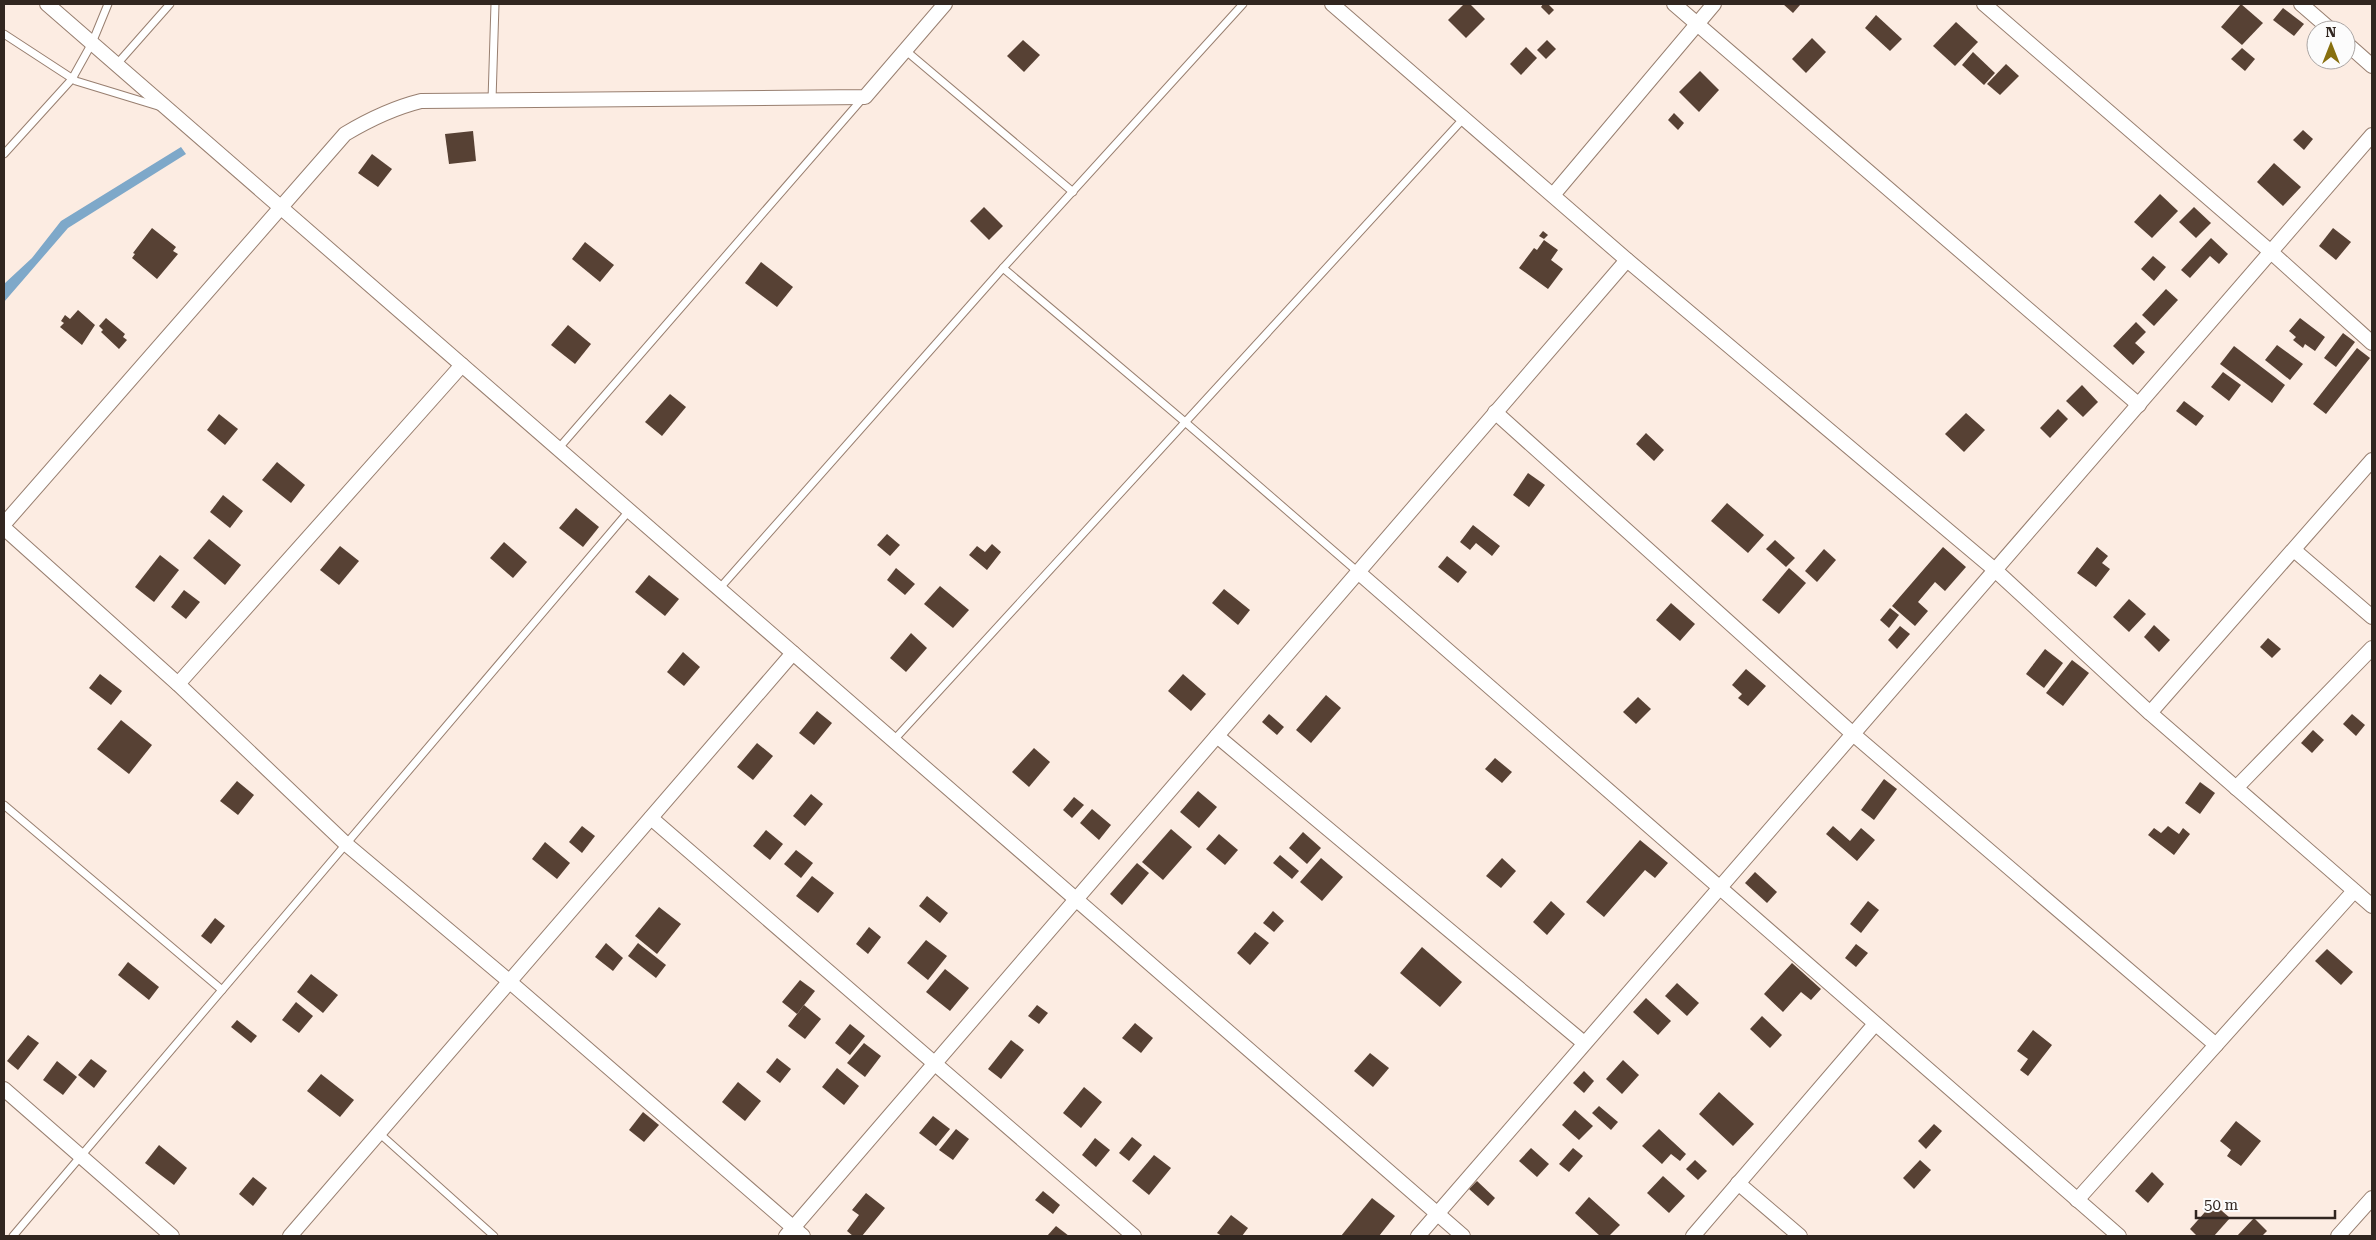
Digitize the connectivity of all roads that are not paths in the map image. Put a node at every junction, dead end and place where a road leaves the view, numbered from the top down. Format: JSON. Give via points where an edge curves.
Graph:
{"nodes":[{"id":1,"x":47,"y":4,"type":"edge"},
{"id":2,"x":108,"y":4,"type":"edge"},
{"id":3,"x":170,"y":4,"type":"edge"},
{"id":4,"x":495,"y":4,"type":"edge"},
{"id":5,"x":945,"y":4,"type":"edge"},
{"id":6,"x":1244,"y":4,"type":"edge"},
{"id":7,"x":1332,"y":4,"type":"edge"},
{"id":8,"x":1674,"y":4,"type":"edge"},
{"id":9,"x":1714,"y":4,"type":"edge"},
{"id":10,"x":1984,"y":4,"type":"edge"},
{"id":11,"x":2301,"y":4,"type":"edge"},
{"id":12,"x":2319,"y":20,"type":"edge"},
{"id":13,"x":1697,"y":24,"type":"junction"},
{"id":14,"x":4,"y":34,"type":"edge"},
{"id":15,"x":92,"y":43,"type":"junction"},
{"id":16,"x":906,"y":50,"type":"junction"},
{"id":17,"x":2356,"y":52,"type":"edge"},
{"id":18,"x":117,"y":64,"type":"junction"},
{"id":19,"x":2372,"y":66,"type":"edge"},
{"id":20,"x":72,"y":79,"type":"junction"},
{"id":21,"x":865,"y":96,"type":"junction"},
{"id":22,"x":492,"y":100,"type":"junction"},
{"id":23,"x":168,"y":109,"type":"junction"},
{"id":24,"x":1464,"y":118,"type":"junction"},
{"id":25,"x":2372,"y":135,"type":"edge"},
{"id":26,"x":4,"y":154,"type":"edge"},
{"id":27,"x":1073,"y":192,"type":"junction"},
{"id":28,"x":1553,"y":195,"type":"junction"},
{"id":29,"x":281,"y":207,"type":"junction"},
{"id":30,"x":2271,"y":252,"type":"junction"},
{"id":31,"x":1627,"y":260,"type":"junction"},
{"id":32,"x":1003,"y":268,"type":"junction"},
{"id":33,"x":2372,"y":343,"type":"edge"},
{"id":34,"x":462,"y":365,"type":"junction"},
{"id":35,"x":2138,"y":405,"type":"junction"},
{"id":36,"x":1495,"y":412,"type":"junction"},
{"id":37,"x":1185,"y":422,"type":"junction"},
{"id":38,"x":558,"y":449,"type":"junction"},
{"id":39,"x":2372,"y":460,"type":"edge"},
{"id":40,"x":629,"y":511,"type":"junction"},
{"id":41,"x":4,"y":526,"type":"edge"},
{"id":42,"x":2294,"y":550,"type":"junction"},
{"id":43,"x":1995,"y":570,"type":"junction"},
{"id":44,"x":1358,"y":572,"type":"junction"},
{"id":45,"x":719,"y":589,"type":"junction"},
{"id":46,"x":2372,"y":617,"type":"edge"},
{"id":47,"x":2372,"y":648,"type":"edge"},
{"id":48,"x":793,"y":653,"type":"junction"},
{"id":49,"x":178,"y":684,"type":"junction"},
{"id":50,"x":2150,"y":713,"type":"junction"},
{"id":51,"x":1853,"y":734,"type":"junction"},
{"id":52,"x":1217,"y":736,"type":"junction"},
{"id":53,"x":893,"y":740,"type":"junction"},
{"id":54,"x":2236,"y":788,"type":"junction"},
{"id":55,"x":4,"y":805,"type":"edge"},
{"id":56,"x":651,"y":818,"type":"junction"},
{"id":57,"x":346,"y":844,"type":"junction"},
{"id":58,"x":1719,"y":888,"type":"junction"},
{"id":59,"x":2354,"y":891,"type":"junction"},
{"id":60,"x":1076,"y":900,"type":"junction"},
{"id":61,"x":2372,"y":906,"type":"edge"},
{"id":62,"x":510,"y":982,"type":"junction"},
{"id":63,"x":222,"y":990,"type":"junction"},
{"id":64,"x":1875,"y":1024,"type":"junction"},
{"id":65,"x":1584,"y":1044,"type":"junction"},
{"id":66,"x":2216,"y":1045,"type":"junction"},
{"id":67,"x":934,"y":1064,"type":"junction"},
{"id":68,"x":4,"y":1089,"type":"edge"},
{"id":69,"x":379,"y":1134,"type":"junction"},
{"id":70,"x":81,"y":1156,"type":"junction"},
{"id":71,"x":1738,"y":1183,"type":"junction"},
{"id":72,"x":2372,"y":1198,"type":"edge"},
{"id":73,"x":2077,"y":1200,"type":"junction"},
{"id":74,"x":1437,"y":1214,"type":"junction"},
{"id":75,"x":794,"y":1233,"type":"edge"},
{"id":76,"x":13,"y":1236,"type":"edge"},
{"id":77,"x":172,"y":1236,"type":"edge"},
{"id":78,"x":290,"y":1236,"type":"edge"},
{"id":79,"x":494,"y":1236,"type":"edge"},
{"id":80,"x":1134,"y":1236,"type":"edge"},
{"id":81,"x":1418,"y":1236,"type":"edge"},
{"id":82,"x":1463,"y":1236,"type":"edge"},
{"id":83,"x":1693,"y":1236,"type":"edge"},
{"id":84,"x":1800,"y":1236,"type":"edge"},
{"id":85,"x":2119,"y":1236,"type":"edge"},
{"id":86,"x":2338,"y":1236,"type":"edge"}],
"edges":[{"from":1,"to":15,"type":"street"},
{"from":2,"to":15,"type":"lane"},
{"from":3,"to":18,"type":"lane"},
{"from":4,"to":22,"type":"lane"},
{"from":5,"to":16,"type":"street"},
{"from":6,"to":27,"type":"lane"},
{"from":7,"to":24,"type":"street"},
{"from":8,"to":13,"type":"street"},
{"from":9,"to":13,"type":"street"},
{"from":10,"to":30,"type":"street"},
{"from":11,"to":12,"type":"street"},
{"from":13,"to":28,"type":"street"},
{"from":13,"to":35,"type":"street"},
{"from":14,"to":20,"type":"lane"},
{"from":15,"to":18,"type":"street"},
{"from":15,"to":20,"type":"lane"},
{"from":16,"to":21,"type":"street"},
{"from":16,"to":27,"type":"lane"},
{"from":17,"to":19,"type":"street"},
{"from":18,"to":23,"type":"street"},
{"from":20,"to":23,"type":"lane"},
{"from":20,"to":26,"type":"lane"},
{"from":21,"to":22,"type":"street"},
{"from":21,"to":38,"type":"lane"},
{"from":22,"to":29,"type":"street","via":[[421,101],[374,116],[345,134]]},
{"from":23,"to":29,"type":"street"},
{"from":24,"to":28,"type":"street"},
{"from":24,"to":37,"type":"lane"},
{"from":25,"to":30,"type":"street"},
{"from":27,"to":32,"type":"lane"},
{"from":28,"to":31,"type":"street"},
{"from":29,"to":34,"type":"street"},
{"from":29,"to":41,"type":"street"},
{"from":30,"to":33,"type":"street"},
{"from":30,"to":35,"type":"street"},
{"from":31,"to":36,"type":"street"},
{"from":31,"to":43,"type":"street"},
{"from":32,"to":37,"type":"lane"},
{"from":32,"to":45,"type":"lane"},
{"from":34,"to":38,"type":"street"},
{"from":34,"to":49,"type":"street"},
{"from":35,"to":43,"type":"street"},
{"from":36,"to":44,"type":"street"},
{"from":36,"to":51,"type":"street"},
{"from":37,"to":44,"type":"lane"},
{"from":37,"to":53,"type":"lane"},
{"from":38,"to":40,"type":"street"},
{"from":39,"to":42,"type":"street"},
{"from":40,"to":45,"type":"street"},
{"from":40,"to":57,"type":"lane"},
{"from":41,"to":49,"type":"street"},
{"from":42,"to":46,"type":"street"},
{"from":42,"to":50,"type":"street"},
{"from":43,"to":50,"type":"street"},
{"from":43,"to":51,"type":"street"},
{"from":44,"to":52,"type":"street"},
{"from":44,"to":58,"type":"street"},
{"from":45,"to":48,"type":"street"},
{"from":47,"to":54,"type":"street"},
{"from":48,"to":53,"type":"street"},
{"from":48,"to":56,"type":"street"},
{"from":49,"to":57,"type":"street"},
{"from":50,"to":54,"type":"street"},
{"from":51,"to":58,"type":"street"},
{"from":51,"to":66,"type":"street"},
{"from":52,"to":60,"type":"street"},
{"from":52,"to":65,"type":"street"},
{"from":53,"to":60,"type":"street"},
{"from":54,"to":59,"type":"street"},
{"from":55,"to":63,"type":"lane"},
{"from":56,"to":62,"type":"street"},
{"from":56,"to":67,"type":"street"},
{"from":57,"to":62,"type":"street"},
{"from":57,"to":63,"type":"lane"},
{"from":58,"to":64,"type":"street"},
{"from":58,"to":65,"type":"street"},
{"from":59,"to":61,"type":"street"},
{"from":59,"to":66,"type":"street"},
{"from":60,"to":67,"type":"street"},
{"from":60,"to":74,"type":"street"},
{"from":62,"to":69,"type":"street"},
{"from":62,"to":75,"type":"street"},
{"from":63,"to":70,"type":"lane"},
{"from":64,"to":71,"type":"street"},
{"from":64,"to":73,"type":"street"},
{"from":65,"to":74,"type":"street"},
{"from":66,"to":73,"type":"street"},
{"from":67,"to":75,"type":"street"},
{"from":67,"to":80,"type":"street"},
{"from":68,"to":70,"type":"street"},
{"from":69,"to":78,"type":"street"},
{"from":69,"to":79,"type":"lane"},
{"from":70,"to":76,"type":"lane"},
{"from":70,"to":77,"type":"street"},
{"from":71,"to":83,"type":"street"},
{"from":71,"to":84,"type":"street"},
{"from":72,"to":86,"type":"street"},
{"from":73,"to":85,"type":"street"},
{"from":74,"to":81,"type":"street"},
{"from":74,"to":82,"type":"street"}]}
